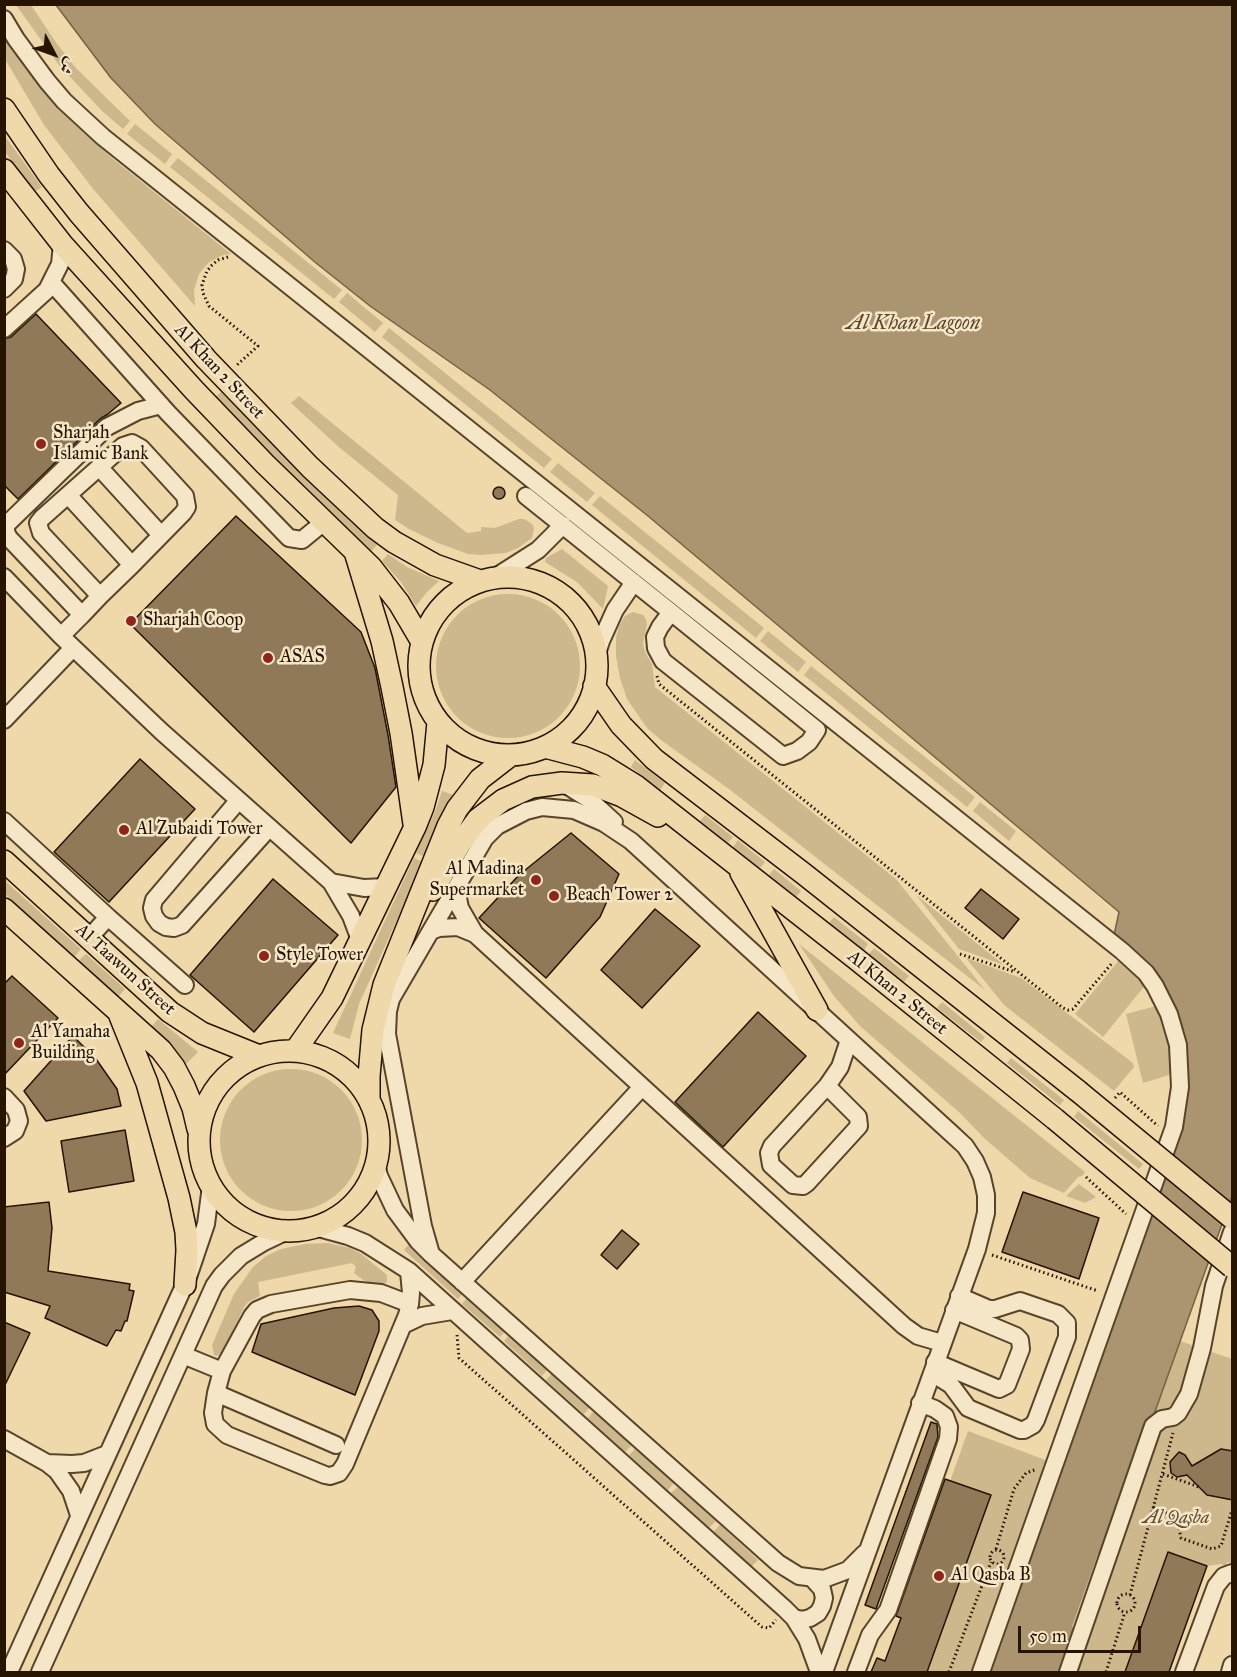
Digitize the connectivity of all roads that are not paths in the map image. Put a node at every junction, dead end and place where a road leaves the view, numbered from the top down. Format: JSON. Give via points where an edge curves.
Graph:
{"nodes":[{"id":1,"x":4,"y":19,"type":"edge"},
{"id":2,"x":4,"y":109,"type":"edge"},
{"id":3,"x":4,"y":170,"type":"edge"},
{"id":4,"x":62,"y":244,"type":"junction"},
{"id":5,"x":4,"y":250,"type":"edge"},
{"id":6,"x":52,"y":283,"type":"junction"},
{"id":7,"x":4,"y":289,"type":"edge"},
{"id":8,"x":116,"y":304,"type":"junction"},
{"id":9,"x":4,"y":329,"type":"edge"},
{"id":10,"x":206,"y":359,"type":"junction"},
{"id":11,"x":160,"y":405,"type":"junction"},
{"id":12,"x":99,"y":467,"type":"junction"},
{"id":13,"x":68,"y":495,"type":"junction"},
{"id":14,"x":526,"y":496,"type":"dead end"},
{"id":15,"x":324,"y":522,"type":"junction"},
{"id":16,"x":563,"y":525,"type":"junction"},
{"id":17,"x":161,"y":535,"type":"junction"},
{"id":18,"x":355,"y":551,"type":"junction"},
{"id":19,"x":132,"y":564,"type":"junction"},
{"id":20,"x":4,"y":577,"type":"edge"},
{"id":21,"x":487,"y":580,"type":"junction"},
{"id":22,"x":634,"y":582,"type":"junction"},
{"id":23,"x":100,"y":596,"type":"junction"},
{"id":24,"x":671,"y":612,"type":"junction"},
{"id":25,"x":82,"y":615,"type":"junction"},
{"id":26,"x":61,"y":636,"type":"junction"},
{"id":27,"x":422,"y":642,"type":"junction"},
{"id":28,"x":74,"y":648,"type":"junction"},
{"id":29,"x":596,"y":657,"type":"junction"},
{"id":30,"x":594,"y":687,"type":"junction"},
{"id":31,"x":4,"y":720,"type":"edge"},
{"id":32,"x":438,"y":722,"type":"junction"},
{"id":33,"x":545,"y":747,"type":"junction"},
{"id":34,"x":511,"y":755,"type":"junction"},
{"id":35,"x":562,"y":783,"type":"junction"},
{"id":36,"x":238,"y":801,"type":"junction"},
{"id":37,"x":4,"y":821,"type":"edge"},
{"id":38,"x":415,"y":827,"type":"junction"},
{"id":39,"x":269,"y":828,"type":"junction"},
{"id":40,"x":631,"y":841,"type":"junction"},
{"id":41,"x":706,"y":841,"type":"junction"},
{"id":42,"x":4,"y":861,"type":"edge"},
{"id":43,"x":736,"y":864,"type":"junction"},
{"id":44,"x":331,"y":882,"type":"junction"},
{"id":45,"x":386,"y":887,"type":"junction"},
{"id":46,"x":456,"y":888,"type":"junction"},
{"id":47,"x":4,"y":909,"type":"edge"},
{"id":48,"x":108,"y":917,"type":"junction"},
{"id":49,"x":407,"y":925,"type":"junction"},
{"id":50,"x":430,"y":932,"type":"junction"},
{"id":51,"x":475,"y":934,"type":"junction"},
{"id":52,"x":89,"y":938,"type":"junction"},
{"id":53,"x":360,"y":940,"type":"junction"},
{"id":54,"x":185,"y":985,"type":"dead end"},
{"id":55,"x":117,"y":1010,"type":"junction"},
{"id":56,"x":817,"y":1010,"type":"junction"},
{"id":57,"x":849,"y":1040,"type":"junction"},
{"id":58,"x":295,"y":1051,"type":"junction"},
{"id":59,"x":259,"y":1056,"type":"junction"},
{"id":60,"x":827,"y":1086,"type":"junction"},
{"id":61,"x":642,"y":1087,"type":"junction"},
{"id":62,"x":4,"y":1097,"type":"edge"},
{"id":63,"x":369,"y":1100,"type":"junction"},
{"id":64,"x":199,"y":1133,"type":"junction"},
{"id":65,"x":4,"y":1138,"type":"edge"},
{"id":66,"x":376,"y":1164,"type":"junction"},
{"id":67,"x":211,"y":1186,"type":"junction"},
{"id":68,"x":1233,"y":1218,"type":"edge"},
{"id":69,"x":315,"y":1227,"type":"junction"},
{"id":70,"x":286,"y":1231,"type":"junction"},
{"id":71,"x":1233,"y":1232,"type":"edge"},
{"id":72,"x":431,"y":1254,"type":"junction"},
{"id":73,"x":1233,"y":1267,"type":"edge"},
{"id":74,"x":409,"y":1272,"type":"junction"},
{"id":75,"x":462,"y":1282,"type":"junction"},
{"id":76,"x":185,"y":1285,"type":"junction"},
{"id":77,"x":957,"y":1303,"type":"junction"},
{"id":78,"x":410,"y":1305,"type":"junction"},
{"id":79,"x":452,"y":1311,"type":"junction"},
{"id":80,"x":403,"y":1325,"type":"junction"},
{"id":81,"x":942,"y":1343,"type":"junction"},
{"id":82,"x":183,"y":1355,"type":"junction"},
{"id":83,"x":934,"y":1368,"type":"junction"},
{"id":84,"x":222,"y":1371,"type":"junction"},
{"id":85,"x":216,"y":1393,"type":"junction"},
{"id":86,"x":920,"y":1403,"type":"junction"},
{"id":87,"x":4,"y":1439,"type":"edge"},
{"id":88,"x":336,"y":1445,"type":"dead end"},
{"id":89,"x":107,"y":1454,"type":"junction"},
{"id":90,"x":47,"y":1462,"type":"junction"},
{"id":91,"x":80,"y":1515,"type":"junction"},
{"id":92,"x":869,"y":1548,"type":"junction"},
{"id":93,"x":1233,"y":1573,"type":"edge"},
{"id":94,"x":812,"y":1578,"type":"junction"},
{"id":95,"x":789,"y":1614,"type":"junction"},
{"id":96,"x":1233,"y":1665,"type":"edge"},
{"id":97,"x":9,"y":1672,"type":"edge"},
{"id":98,"x":40,"y":1672,"type":"edge"},
{"id":99,"x":819,"y":1672,"type":"edge"},
{"id":100,"x":824,"y":1672,"type":"edge"},
{"id":101,"x":856,"y":1672,"type":"edge"},
{"id":102,"x":981,"y":1672,"type":"edge"},
{"id":103,"x":1068,"y":1672,"type":"edge"},
{"id":104,"x":1184,"y":1672,"type":"edge"},
{"id":105,"x":1230,"y":1672,"type":"edge"}],
"edges":[{"from":1,"to":102,"type":"street","via":[[47,81],[83,120],[1122,951],[1155,986],[1174,1029],[1180,1077],[1176,1117]]},
{"from":2,"to":10,"type":"main road","name":"Al Khan 2 Street","via":[[79,213]]},
{"from":3,"to":4,"type":"main road","name":"Al Khan 2 Street"},
{"from":4,"to":6,"type":"street","via":[[60,264]]},
{"from":4,"to":8,"type":"main road","name":"Al Khan 2 Street"},
{"from":5,"to":7,"type":"street","via":[[16,269],[14,279]]},
{"from":6,"to":9,"type":"street","via":[[42,297]]},
{"from":6,"to":11,"type":"street"},
{"from":8,"to":10,"type":"main road","via":[[134,314],[177,361],[195,365]]},
{"from":8,"to":15,"type":"main road","name":"Al Khan 2 Street"},
{"from":10,"to":21,"type":"main road","name":"Al Khan 2 Street","via":[[375,528],[435,565]]},
{"from":11,"to":15,"type":"street","via":[[289,538],[302,540]]},
{"from":11,"to":25,"type":"street","via":[[107,427],[6,525],[9,538]]},
{"from":12,"to":13,"type":"street"},
{"from":12,"to":17,"type":"street"},
{"from":12,"to":17,"type":"street","via":[[123,446],[132,444],[141,448],[176,486],[185,496],[187,507]]},
{"from":13,"to":19,"type":"street"},
{"from":13,"to":23,"type":"street","via":[[39,520],[39,530]]},
{"from":14,"to":16,"type":"street"},
{"from":15,"to":18,"type":"main road","name":"Al Khan 2 Street"},
{"from":16,"to":21,"type":"street","via":[[538,550]]},
{"from":16,"to":22,"type":"street"},
{"from":17,"to":19,"type":"street"},
{"from":18,"to":27,"type":"main road","name":"Al Khan 2 Street","via":[[385,584]]},
{"from":18,"to":38,"type":"main road","via":[[392,687]]},
{"from":19,"to":23,"type":"street"},
{"from":20,"to":26,"type":"street"},
{"from":21,"to":27,"type":"main road","via":[[467,587],[444,604]]},
{"from":21,"to":29,"type":"main road","via":[[534,580],[558,592],[585,620]]},
{"from":22,"to":24,"type":"street"},
{"from":22,"to":29,"type":"street","via":[[611,618]]},
{"from":23,"to":25,"type":"street"},
{"from":24,"to":24,"type":"street","via":[[817,730],[803,747],[783,756],[660,658],[655,637]]},
{"from":25,"to":26,"type":"street"},
{"from":26,"to":28,"type":"street"},
{"from":27,"to":32,"type":"main road","via":[[420,684]]},
{"from":28,"to":31,"type":"street"},
{"from":28,"to":36,"type":"street"},
{"from":29,"to":30,"type":"main road"},
{"from":30,"to":33,"type":"main road","via":[[577,722]]},
{"from":30,"to":68,"type":"main road","name":"Al Khan 2 Street","bridge":true,"via":[[621,725],[654,759],[1078,1090]]},
{"from":32,"to":34,"type":"main road","via":[[455,738],[476,749]]},
{"from":32,"to":38,"type":"main road","via":[[434,765]]},
{"from":33,"to":34,"type":"main road"},
{"from":33,"to":41,"type":"main road","name":"Al Khan 2 Street","via":[[584,757],[619,774]]},
{"from":34,"to":49,"type":"main road","via":[[480,779],[457,809]]},
{"from":35,"to":40,"type":"street","via":[[598,807]]},
{"from":35,"to":41,"type":"main road","via":[[608,790]]},
{"from":35,"to":49,"type":"main road","via":[[517,793],[490,808],[459,844]]},
{"from":36,"to":39,"type":"street"},
{"from":36,"to":39,"type":"street","via":[[154,900],[152,908],[159,923],[174,928],[182,925]]},
{"from":37,"to":48,"type":"street"},
{"from":38,"to":45,"type":"main road"},
{"from":39,"to":44,"type":"street"},
{"from":40,"to":46,"type":"street","via":[[574,810],[542,807],[526,811],[497,826],[485,838]]},
{"from":40,"to":56,"type":"street"},
{"from":41,"to":43,"type":"main road","name":"Al Khan 2 Street"},
{"from":42,"to":52,"type":"main road","name":"Al Taawun Street"},
{"from":43,"to":56,"type":"main road"},
{"from":43,"to":73,"type":"main road","name":"Al Khan 2 Street","bridge":true},
{"from":44,"to":45,"type":"street","via":[[352,887]]},
{"from":44,"to":53,"type":"street"},
{"from":45,"to":53,"type":"main road"},
{"from":46,"to":50,"type":"street"},
{"from":46,"to":51,"type":"street","via":[[460,908]]},
{"from":47,"to":55,"type":"main road","name":"Al Taawun Street"},
{"from":48,"to":52,"type":"street"},
{"from":48,"to":54,"type":"street"},
{"from":49,"to":63,"type":"main road","via":[[378,1007],[370,1053]]},
{"from":50,"to":51,"type":"street","via":[[458,927]]},
{"from":50,"to":72,"type":"street","via":[[392,999],[387,1022],[419,1208]]},
{"from":51,"to":61,"type":"street"},
{"from":52,"to":59,"type":"main road","name":"Al Taawun Street","via":[[170,1012],[219,1041]]},
{"from":53,"to":58,"type":"main road","via":[[332,998]]},
{"from":55,"to":64,"type":"main road","name":"Al Taawun Street","via":[[174,1067],[193,1108]]},
{"from":55,"to":76,"type":"main road","via":[[147,1083],[179,1198],[187,1250]]},
{"from":56,"to":57,"type":"street"},
{"from":57,"to":60,"type":"street","via":[[840,1067]]},
{"from":57,"to":77,"type":"street","via":[[965,1146],[982,1177],[986,1213]]},
{"from":58,"to":59,"type":"main road"},
{"from":58,"to":63,"type":"main road","via":[[333,1062],[354,1078]]},
{"from":59,"to":64,"type":"main road","via":[[236,1068],[218,1086],[205,1108]]},
{"from":60,"to":60,"type":"street","via":[[769,1153],[771,1165],[793,1185],[807,1183],[859,1126],[858,1117]]},
{"from":61,"to":75,"type":"street"},
{"from":61,"to":81,"type":"street","via":[[904,1326],[918,1336]]},
{"from":62,"to":65,"type":"street","via":[[16,1110],[19,1121],[15,1131]]},
{"from":63,"to":66,"type":"main road","via":[[378,1131]]},
{"from":64,"to":67,"type":"main road","via":[[201,1161]]},
{"from":66,"to":69,"type":"main road","via":[[358,1199],[338,1216]]},
{"from":66,"to":72,"type":"street","via":[[395,1210]]},
{"from":67,"to":70,"type":"main road","via":[[237,1215],[261,1227]]},
{"from":67,"to":76,"type":"street","via":[[201,1242]]},
{"from":69,"to":70,"type":"main road"},
{"from":69,"to":74,"type":"street","via":[[365,1243]]},
{"from":70,"to":82,"type":"street","via":[[252,1248],[222,1275]]},
{"from":71,"to":103,"type":"street","via":[[1214,1286],[1189,1394],[1173,1417],[1153,1426]]},
{"from":72,"to":75,"type":"street"},
{"from":74,"to":78,"type":"street"},
{"from":74,"to":79,"type":"street"},
{"from":75,"to":94,"type":"street","via":[[778,1563],[799,1576]]},
{"from":76,"to":89,"type":"street"},
{"from":77,"to":81,"type":"street"},
{"from":77,"to":83,"type":"street","via":[[1016,1336],[1021,1349],[1007,1385],[999,1389]]},
{"from":77,"to":83,"type":"street","via":[[995,1309],[1020,1301],[1058,1314],[1067,1323],[1067,1337],[1036,1420],[1024,1430],[968,1408]]},
{"from":78,"to":80,"type":"street"},
{"from":78,"to":84,"type":"street","via":[[381,1293],[350,1290],[264,1306],[252,1316]]},
{"from":79,"to":80,"type":"street","via":[[422,1316]]},
{"from":79,"to":95,"type":"street"},
{"from":80,"to":85,"type":"street","via":[[345,1464],[335,1475],[325,1475],[222,1432],[214,1418]]},
{"from":81,"to":83,"type":"street"},
{"from":82,"to":84,"type":"street"},
{"from":82,"to":98,"type":"street"},
{"from":83,"to":86,"type":"street"},
{"from":84,"to":85,"type":"street"},
{"from":85,"to":88,"type":"street"},
{"from":86,"to":92,"type":"street"},
{"from":86,"to":101,"type":"street","via":[[945,1416],[950,1427],[948,1439],[888,1610],[870,1635]]},
{"from":87,"to":90,"type":"street"},
{"from":89,"to":90,"type":"street","via":[[78,1464]]},
{"from":89,"to":91,"type":"street"},
{"from":90,"to":91,"type":"street","via":[[68,1486]]},
{"from":91,"to":97,"type":"street"},
{"from":92,"to":94,"type":"street","via":[[848,1570],[824,1579]]},
{"from":92,"to":100,"type":"street"},
{"from":93,"to":104,"type":"street","via":[[1224,1576],[1216,1586]]},
{"from":94,"to":95,"type":"street","via":[[824,1598],[818,1613],[802,1620]]},
{"from":95,"to":99,"type":"street","via":[[807,1639]]},
{"from":96,"to":105,"type":"street"}]}
